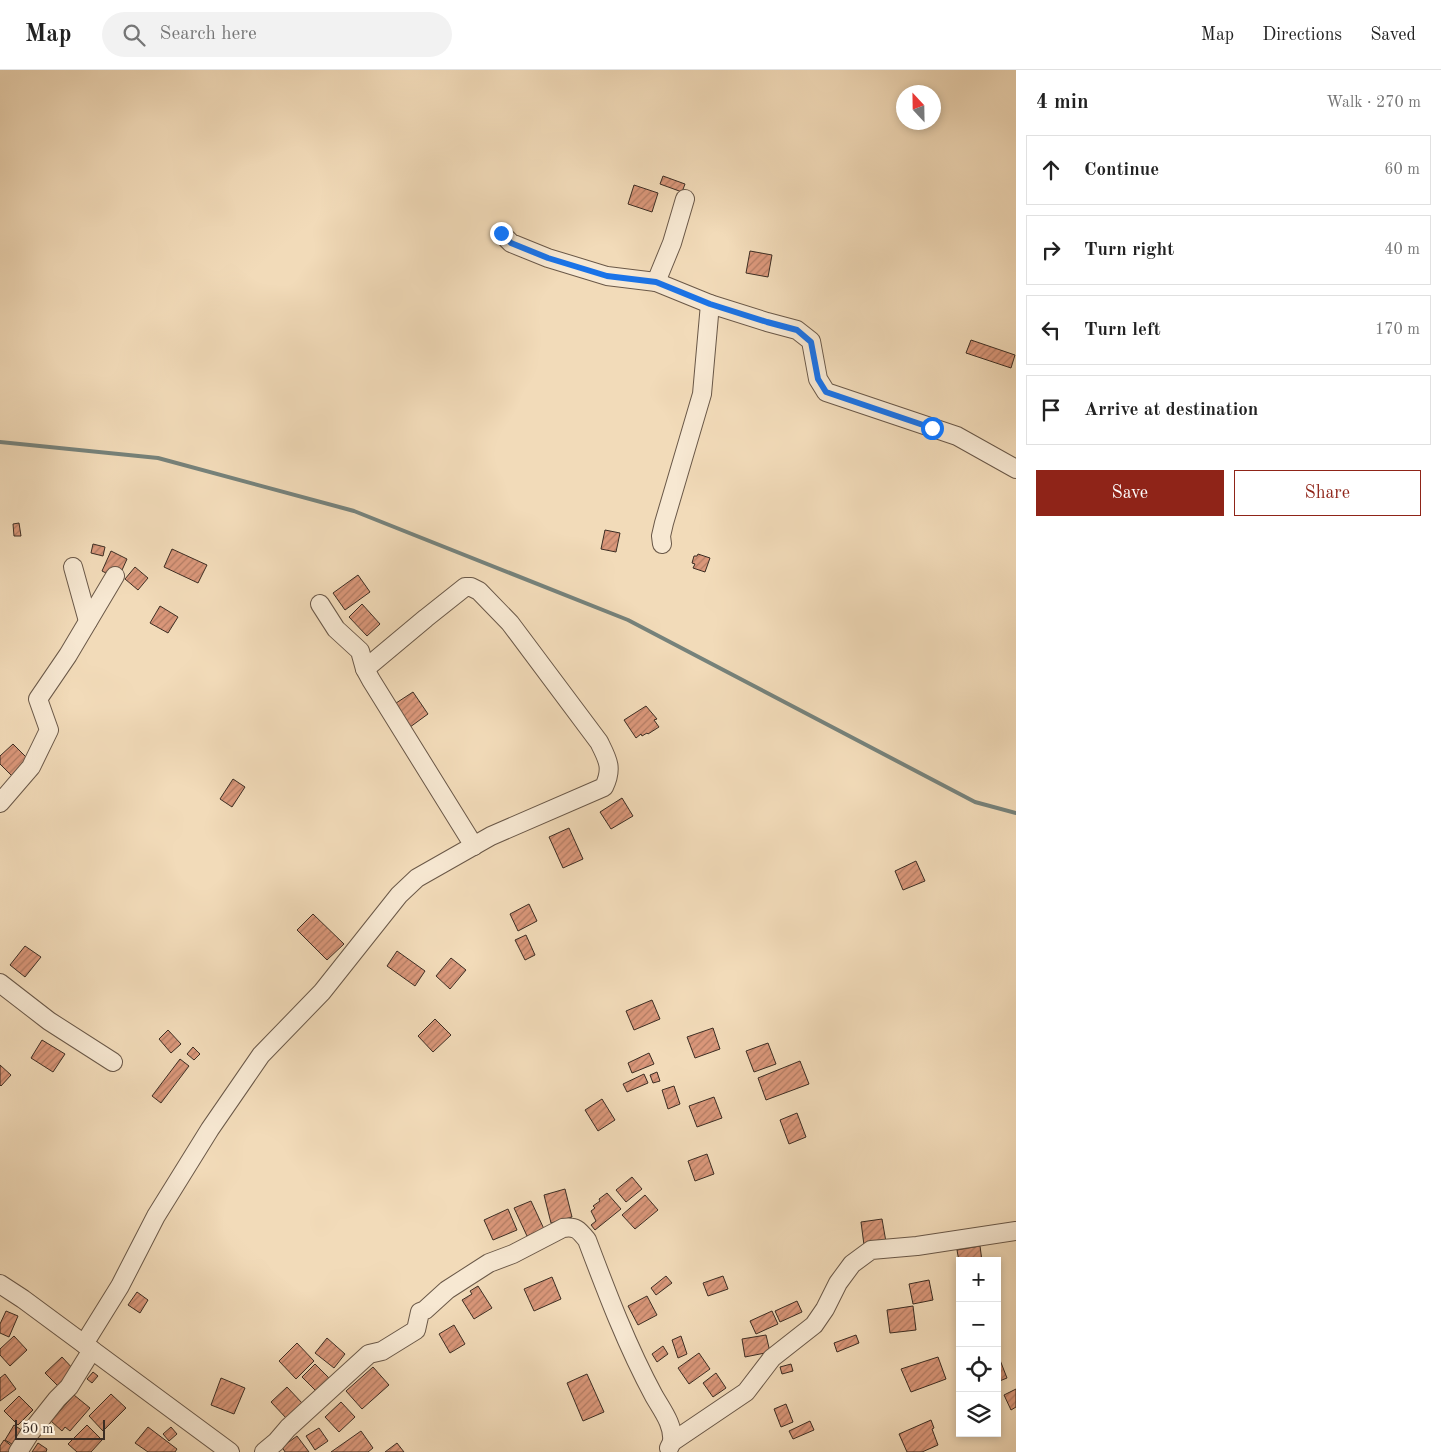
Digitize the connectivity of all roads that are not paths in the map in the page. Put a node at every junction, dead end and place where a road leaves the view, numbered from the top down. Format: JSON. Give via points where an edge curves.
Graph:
{"nodes":[{"id":1,"x":685,"y":199,"type":"dead end"},
{"id":2,"x":501,"y":233,"type":"dead end"},
{"id":3,"x":656,"y":282,"type":"junction"},
{"id":4,"x":710,"y":304,"type":"junction"},
{"id":5,"x":1016,"y":469,"type":"edge"},
{"id":6,"x":662,"y":544,"type":"dead end"},
{"id":7,"x":73,"y":567,"type":"dead end"},
{"id":8,"x":115,"y":576,"type":"dead end"},
{"id":9,"x":320,"y":604,"type":"dead end"},
{"id":10,"x":88,"y":621,"type":"junction"},
{"id":11,"x":365,"y":669,"type":"junction"},
{"id":12,"x":0,"y":803,"type":"edge"},
{"id":13,"x":474,"y":846,"type":"junction"},
{"id":14,"x":0,"y":983,"type":"edge"},
{"id":15,"x":113,"y":1062,"type":"dead end"},
{"id":16,"x":1016,"y":1231,"type":"edge"},
{"id":17,"x":0,"y":1284,"type":"edge"},
{"id":18,"x":88,"y":1347,"type":"junction"},
{"id":19,"x":670,"y":1447,"type":"edge"},
{"id":20,"x":18,"y":1452,"type":"edge"},
{"id":21,"x":230,"y":1452,"type":"edge"},
{"id":22,"x":264,"y":1452,"type":"edge"}],
"edges":[{"from":1,"to":3,"type":"street"},
{"from":2,"to":3,"type":"street","via":[[511,243],[548,258],[607,276]]},
{"from":3,"to":4,"type":"street"},
{"from":4,"to":5,"type":"street","via":[[797,330],[811,342],[818,379],[826,392],[957,436]]},
{"from":4,"to":6,"type":"street","via":[[702,394],[664,523]]},
{"from":7,"to":10,"type":"street"},
{"from":8,"to":10,"type":"street"},
{"from":9,"to":11,"type":"street","via":[[336,629],[360,651]]},
{"from":10,"to":12,"type":"street","via":[[38,699],[49,730],[31,767]]},
{"from":11,"to":13,"type":"street"},
{"from":11,"to":13,"type":"street","via":[[465,587],[471,587],[510,623],[599,742],[608,760],[608,778],[604,787]]},
{"from":13,"to":18,"type":"street","via":[[417,878],[399,895],[322,992],[261,1055],[210,1128],[161,1208]]},
{"from":14,"to":15,"type":"street","via":[[49,1021]]},
{"from":16,"to":19,"type":"street","via":[[871,1250],[847,1270],[814,1325],[772,1358],[746,1392]]},
{"from":17,"to":18,"type":"street"},
{"from":18,"to":20,"type":"street","via":[[69,1387],[35,1426]]},
{"from":18,"to":21,"type":"street"},
{"from":19,"to":22,"type":"street","via":[[673,1432],[619,1323],[587,1240],[572,1227],[563,1228],[489,1263],[447,1290],[420,1312],[416,1330],[382,1351],[369,1354]]}]}
